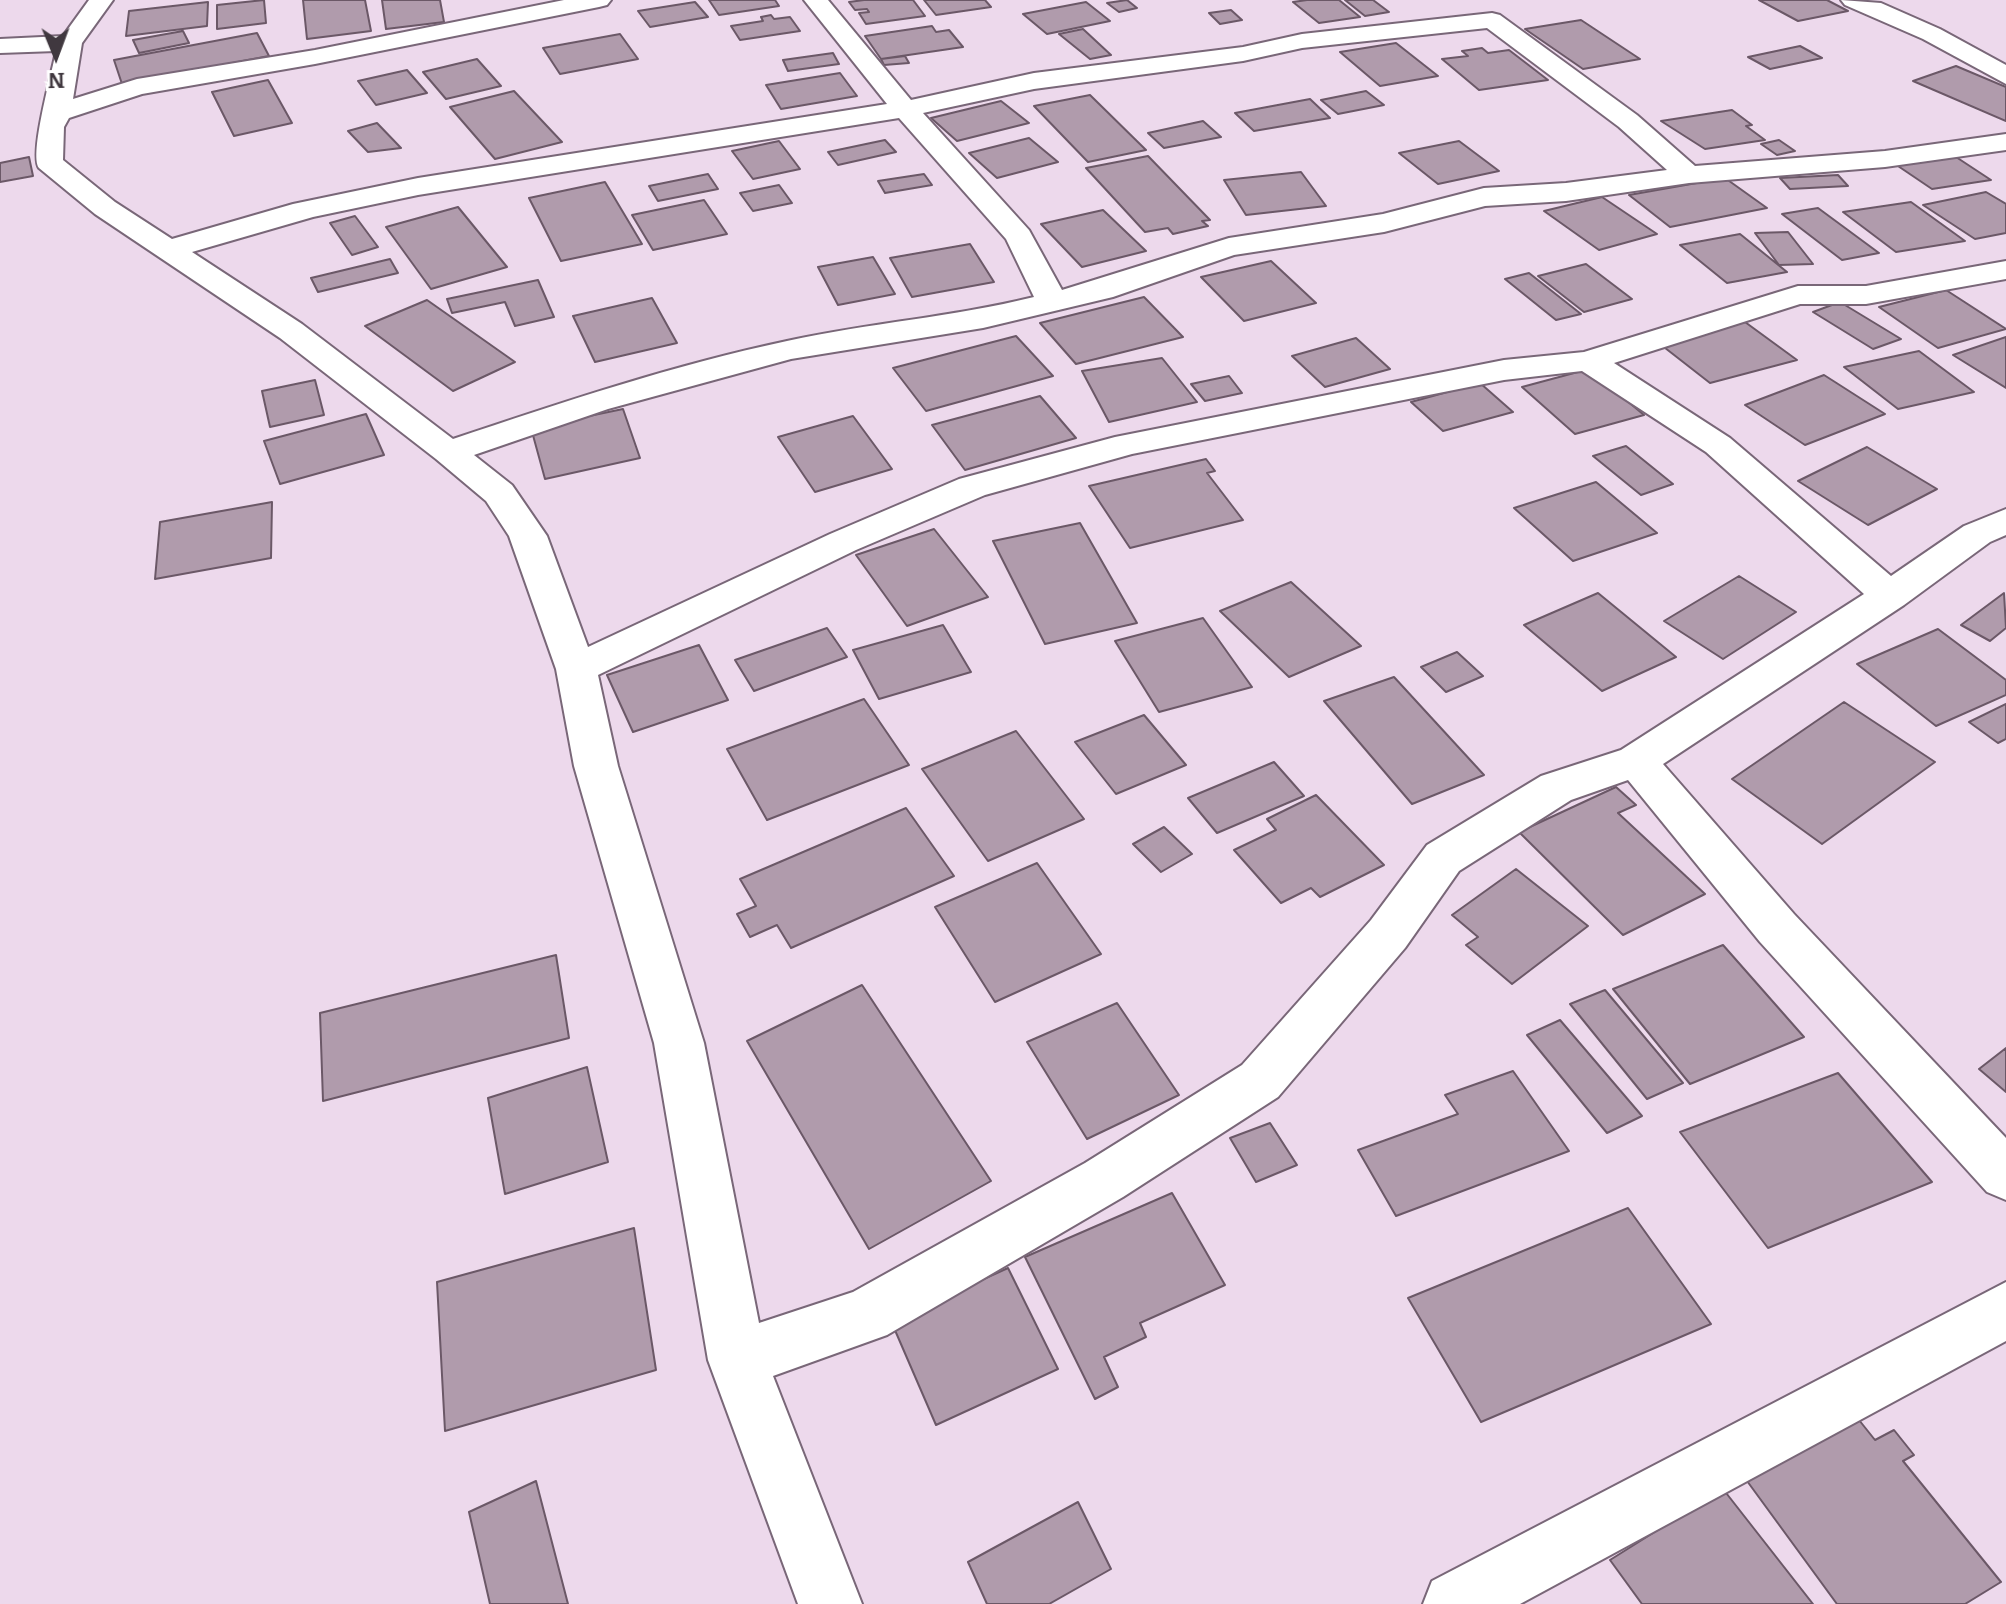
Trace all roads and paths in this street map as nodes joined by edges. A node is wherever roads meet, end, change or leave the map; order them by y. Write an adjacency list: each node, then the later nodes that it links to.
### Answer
1 (101, 0): 7 (street)
2 (599, 0): 11 (street)
3 (816, 0): 10 (street)
4 (1462, 0): 6 (street)
5 (1853, 0): 9 (street)
6 (1492, 20): 10 (street); 13 (street)
7 (70, 43): 8 (street); 11 (street)
8 (0, 46)
9 (2006, 76)
10 (905, 109): 14 (street); 16 (street)
11 (58, 113): 14 (street)
12 (2006, 142): 13 (street)
13 (1689, 175): 16 (street)
14 (168, 250): 18 (street)
15 (2006, 270): 17 (street)
16 (1052, 302): 18 (street)
17 (1588, 361): 20 (street); 21 (street)
18 (448, 452): 21 (street)
19 (1996, 538): 20 (street)
20 (1890, 596): 22 (street)
21 (576, 669): 25 (street)
22 (1636, 761): 23 (street); 25 (street)
23 (2006, 1175)
24 (2006, 1310): 27 (street)
25 (737, 1360): 26 (street)
26 (830, 1604)
27 (1455, 1604)

